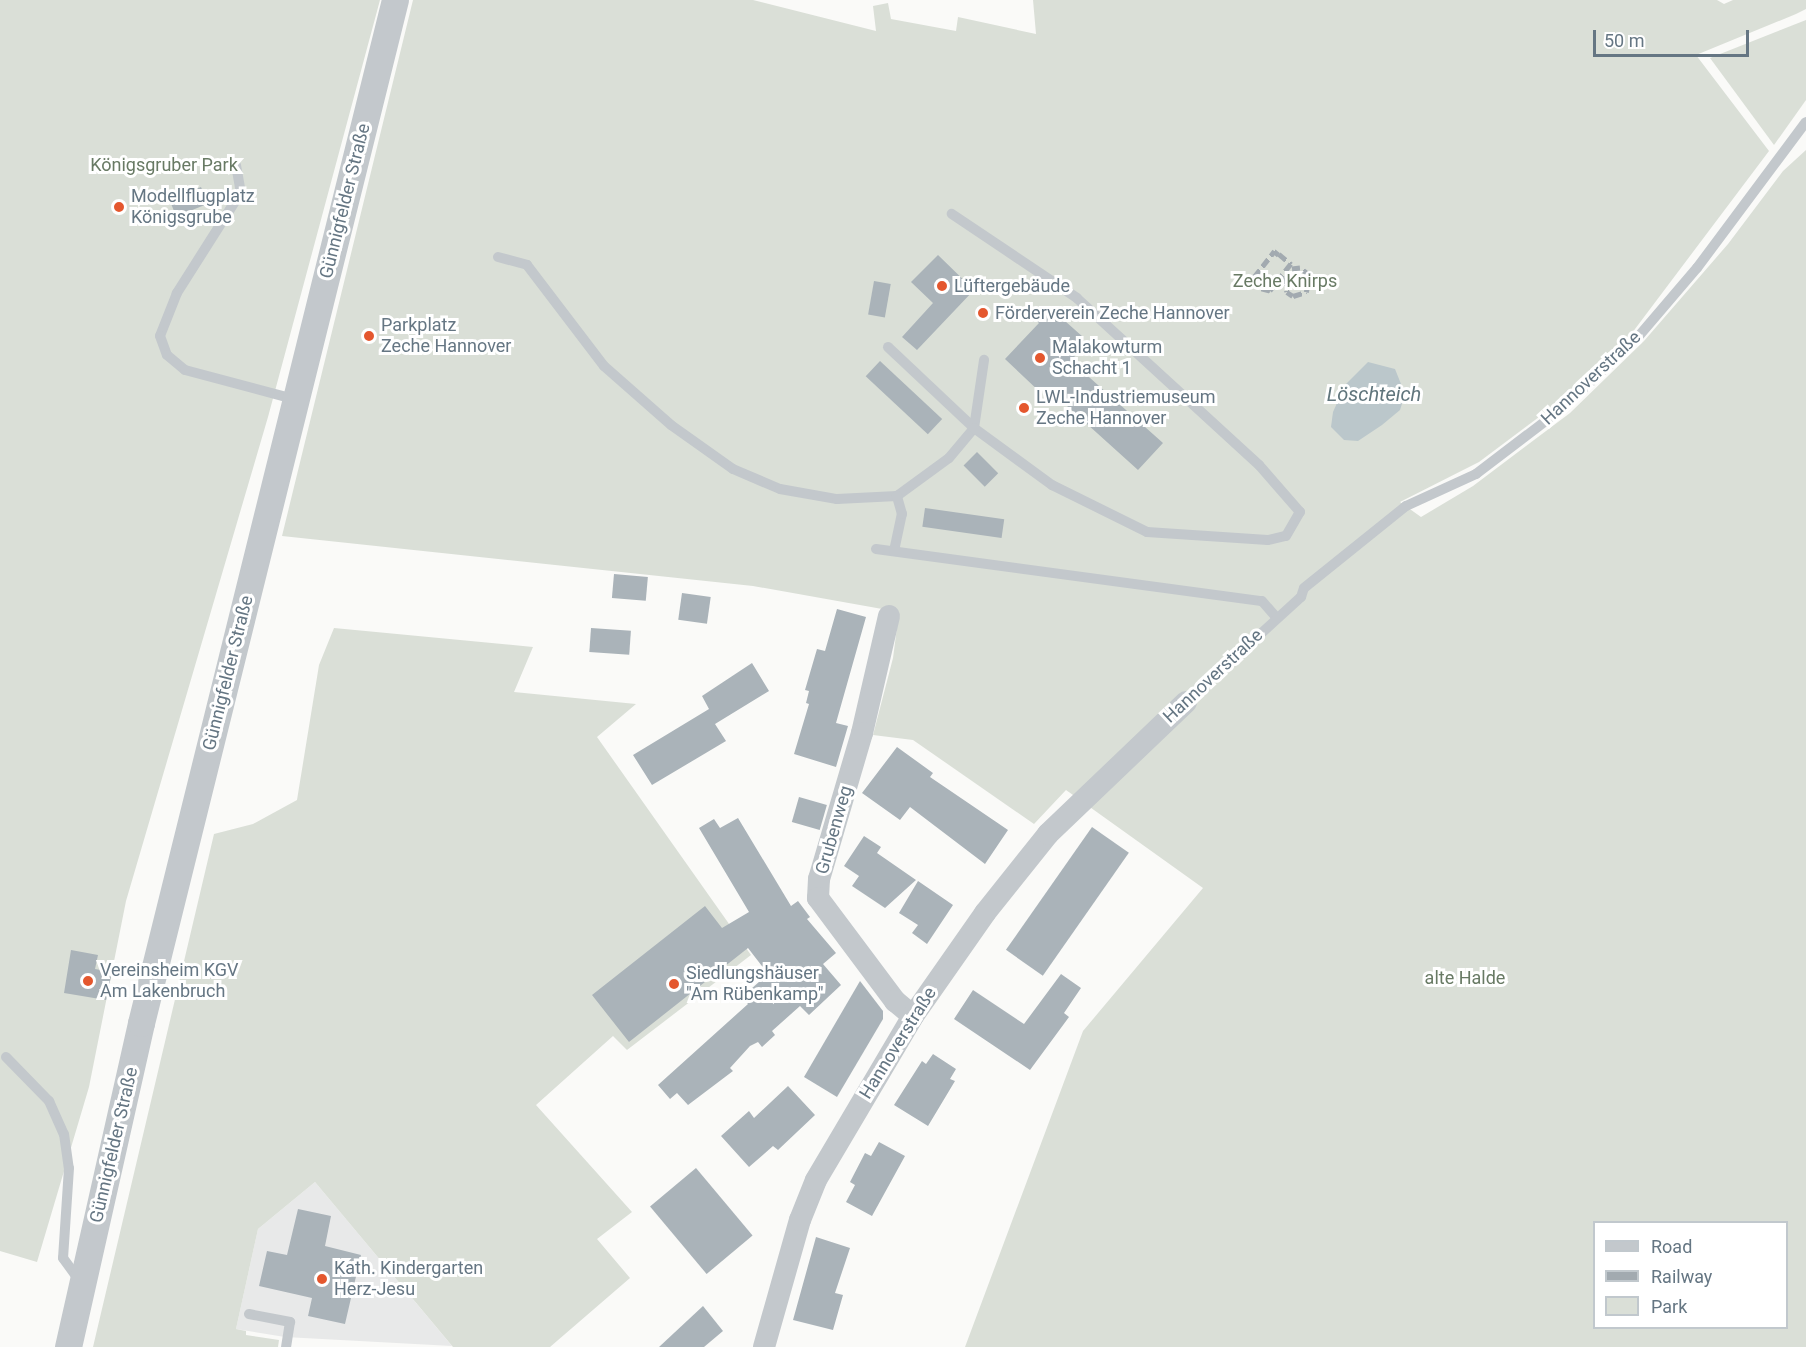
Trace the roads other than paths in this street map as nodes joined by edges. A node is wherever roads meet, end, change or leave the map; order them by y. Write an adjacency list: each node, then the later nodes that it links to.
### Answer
1 (395, 0): 8 (street, Günnigfelder Straße)
2 (1806, 122): 14 (lane, Hannoverstraße)
3 (236, 165): 8 (lane)
4 (952, 214): 9 (lane)
5 (498, 256): 10 (lane)
6 (888, 346): 9 (lane)
7 (984, 360): 9 (lane)
8 (295, 399): 18 (street, Günnigfelder Straße)
9 (974, 428): 10 (lane)
10 (897, 496): 12 (lane)
11 (876, 549): 12 (lane)
12 (894, 551): 14 (lane)
13 (889, 616): 16 (street, Grubenweg)
14 (1276, 617): 15 (lane, Hannoverstraße)
15 (1186, 702): 16 (street, Hannoverstraße)
16 (913, 1016): 22 (street, Hannoverstraße)
17 (6, 1057): 18 (lane)
18 (82, 1283): 20 (street, Günnigfelder Straße)
19 (249, 1314): 21 (lane)
20 (68, 1347)
21 (286, 1347)
22 (764, 1347)

